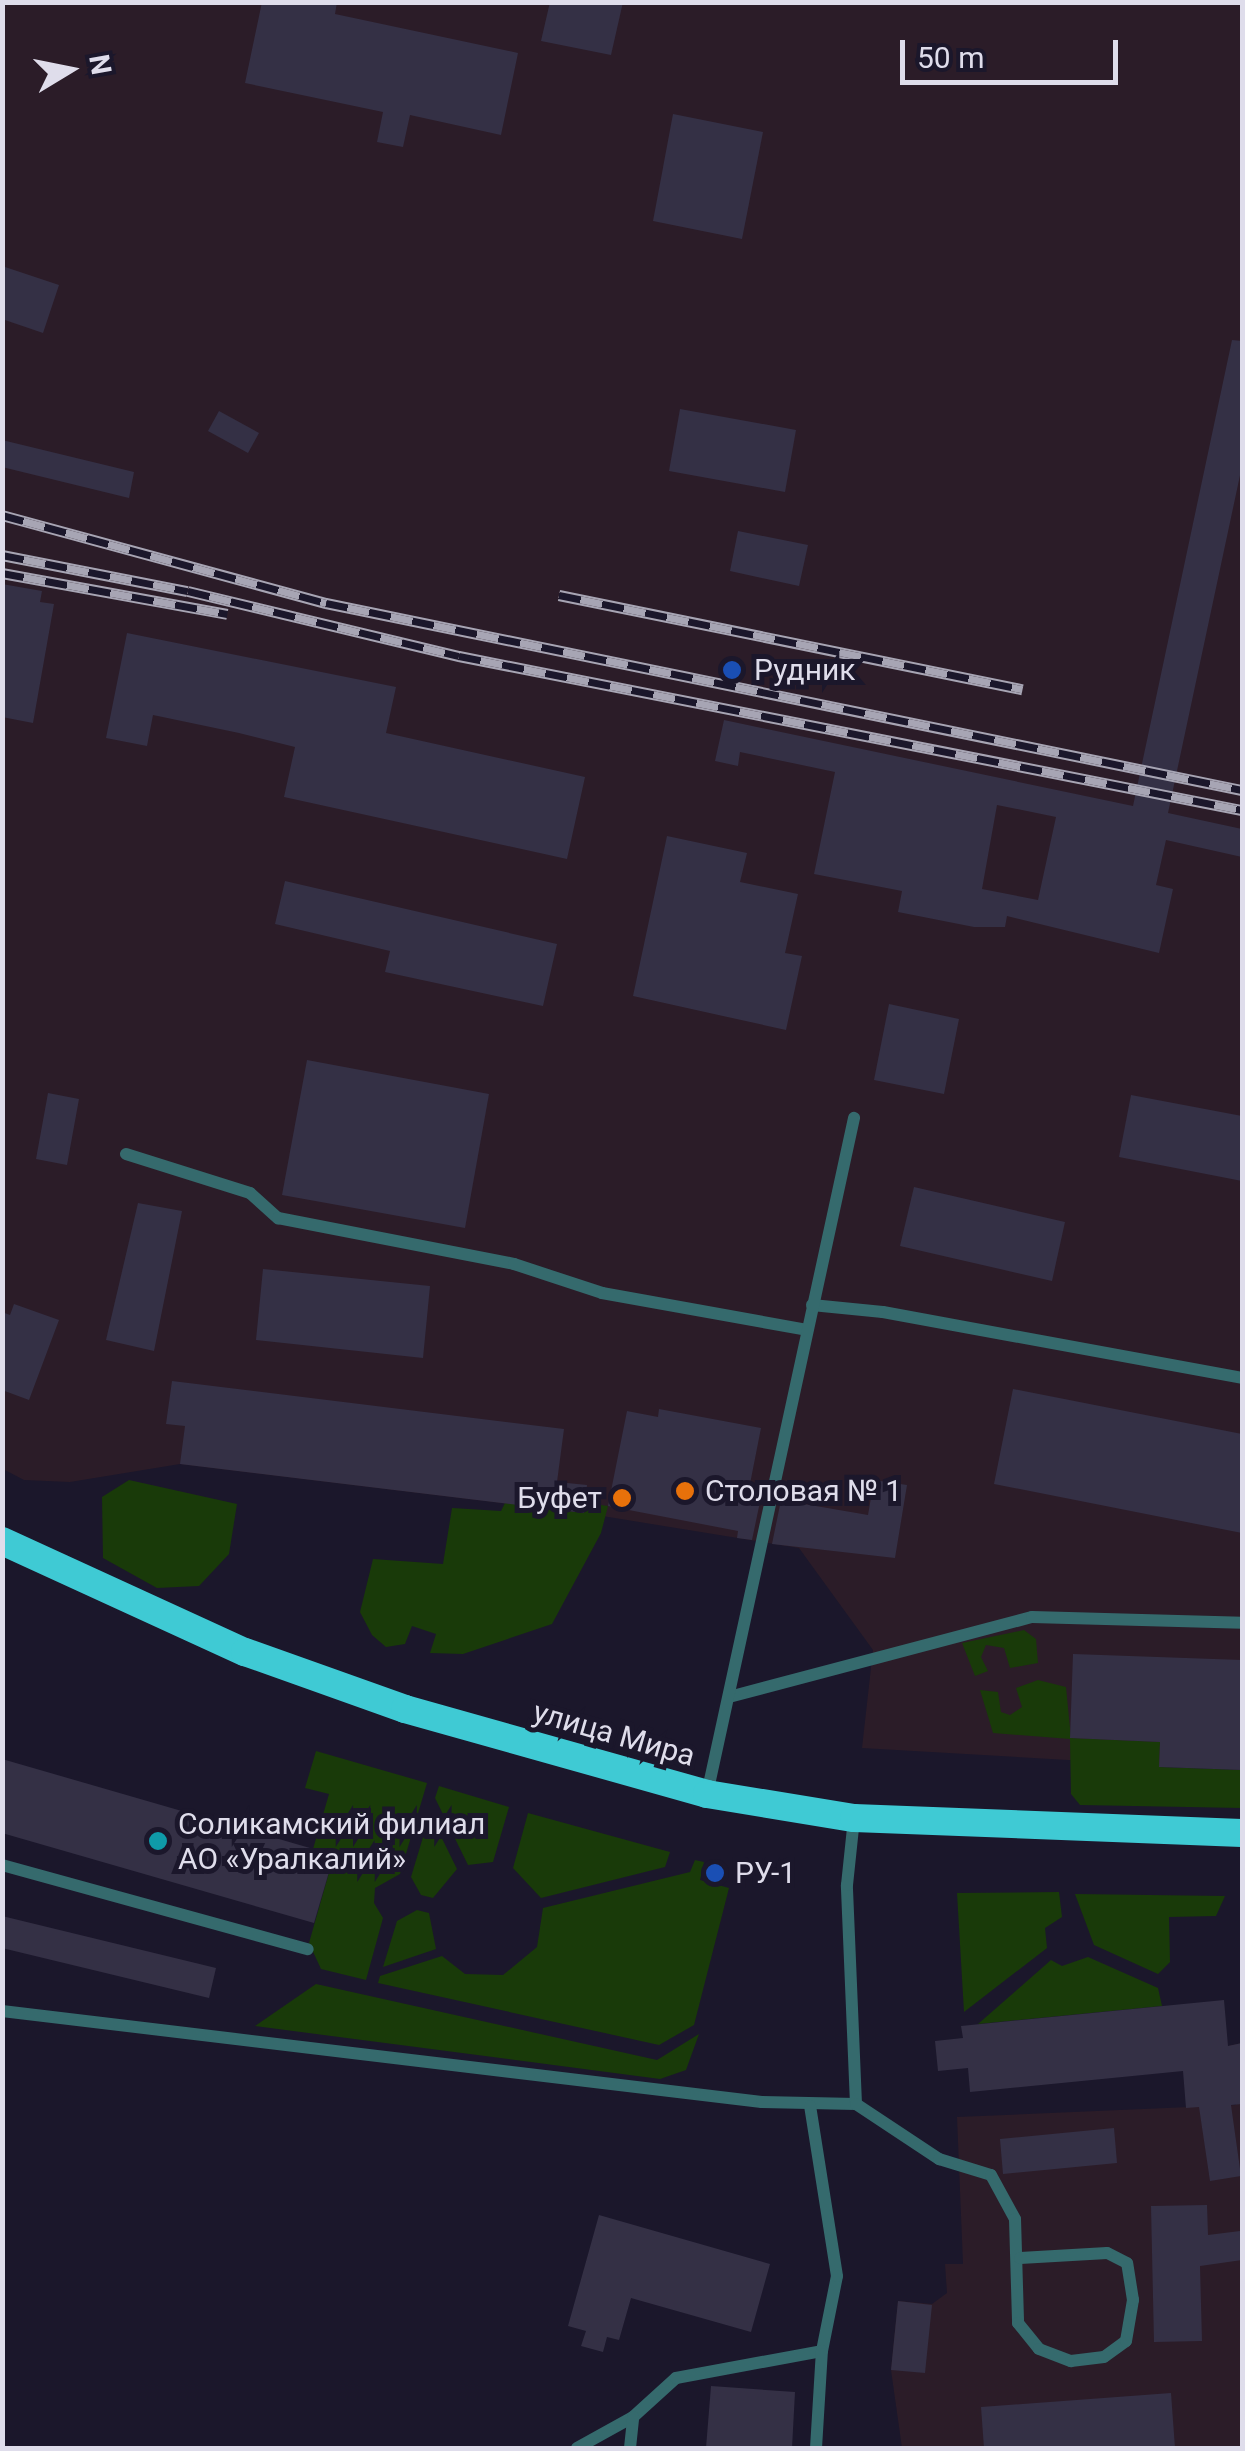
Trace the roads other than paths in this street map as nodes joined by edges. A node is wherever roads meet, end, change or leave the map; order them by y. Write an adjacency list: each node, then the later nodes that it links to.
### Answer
1 (854, 1118): 3 (lane)
2 (126, 1154): 4 (lane)
3 (812, 1305): 4 (lane); 5 (lane)
4 (807, 1330): 8 (lane)
5 (1242, 1378)
6 (2, 1542): 9 (highway, улица Мира)
7 (1242, 1622): 8 (lane)
8 (729, 1696): 9 (lane)
9 (707, 1794): 10 (highway, улица Мира)
10 (854, 1818): 11 (highway, улица Мира); 15 (lane)
11 (1242, 1833)
12 (2, 1865): 13 (lane)
13 (308, 1948)
14 (2, 2010): 16 (lane)
15 (856, 2104): 16 (lane); 17 (lane)
16 (810, 2106): 18 (lane)
17 (1020, 2258): 17 (lane)
18 (822, 2352): 19 (lane); 22 (lane)
19 (633, 2417): 20 (lane); 21 (lane)
20 (577, 2448)
21 (630, 2448)
22 (816, 2448)

